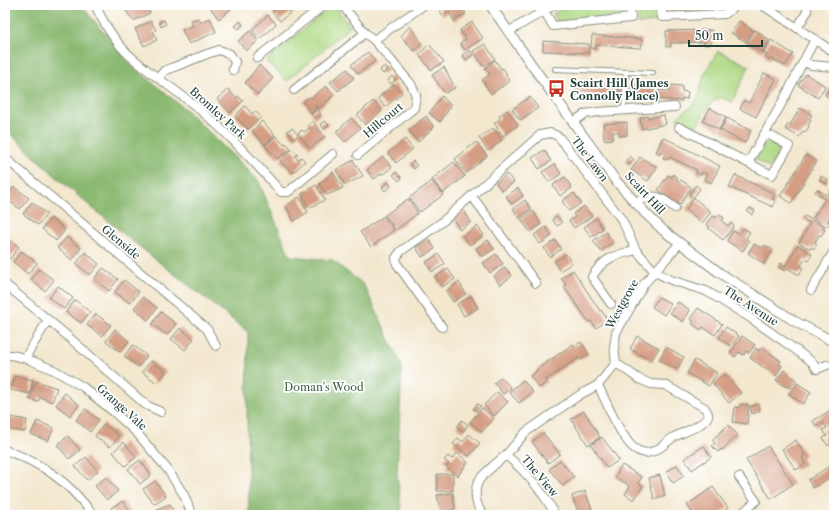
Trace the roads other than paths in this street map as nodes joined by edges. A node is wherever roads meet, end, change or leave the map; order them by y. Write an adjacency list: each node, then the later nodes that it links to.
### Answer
1 (95, 5): 26 (street, Bromley Park)
2 (324, 5): 19 (street)
3 (342, 5): 14 (street, Hillcourt)
4 (424, 5): 16 (street)
5 (490, 5): 15 (street, Scairt Hill)
6 (554, 5): 12 (street)
7 (662, 5): 8 (street)
8 (734, 5)
9 (762, 5): 13 (street)
10 (807, 5): 13 (street)
11 (630, 6): 12 (street)
12 (544, 10): 15 (street)
13 (797, 28): 17 (street)
14 (365, 32): 16 (street, Hillcourt); 27 (street)
15 (508, 32): 30 (street, Scairt Hill)
16 (374, 40): 34 (street, Hillcourt)
17 (815, 40): 18 (street); 20 (street)
18 (834, 52)
19 (257, 58)
20 (804, 62): 21 (street); 32 (street)
21 (834, 67)
22 (555, 69): 24 (lane)
23 (234, 70): 26 (street)
24 (626, 73): 25 (lane); 29 (lane)
25 (653, 73)
26 (159, 77): 33 (street, Bromley Park)
27 (294, 90)
28 (675, 107): 29 (street)
29 (624, 110): 30 (street)
30 (573, 122): 38 (street, Scairt Hill)
31 (679, 127): 36 (street)
32 (766, 132): 36 (street); 36 (street)
33 (334, 154)
34 (358, 155)
35 (5, 158): 51 (street, Glenside)
36 (748, 163)
37 (472, 196): 41 (street, The Lawn); 44 (street); 49 (street, The Lawn)
38 (634, 202): 39 (street); 40 (street, Scairt Hill)
39 (675, 208)
40 (680, 243): 43 (street, Westgrove); 50 (street, Scairt Hill)
41 (636, 250): 43 (street, The Lawn); 47 (street)
42 (834, 251): 46 (street)
43 (655, 272): 54 (street, Westgrove); 55 (street, The Avenue)
44 (536, 283)
45 (5, 284): 48 (street)
46 (811, 290)
47 (611, 304)
48 (48, 320): 53 (street); 57 (street)
49 (442, 327)
50 (834, 342)
51 (216, 346)
52 (5, 355): 53 (street, Grange Vale)
53 (25, 358): 62 (street, Grange Vale)
54 (616, 363): 56 (street); 56 (street)
55 (827, 365)
56 (598, 385): 59 (street)
57 (162, 412)
58 (5, 450): 61 (street)
59 (506, 455): 63 (street, The View); 64 (street, The View)
60 (739, 477): 65 (street)
61 (93, 515)
62 (192, 515)
63 (482, 515)
64 (555, 515)
65 (740, 515)

